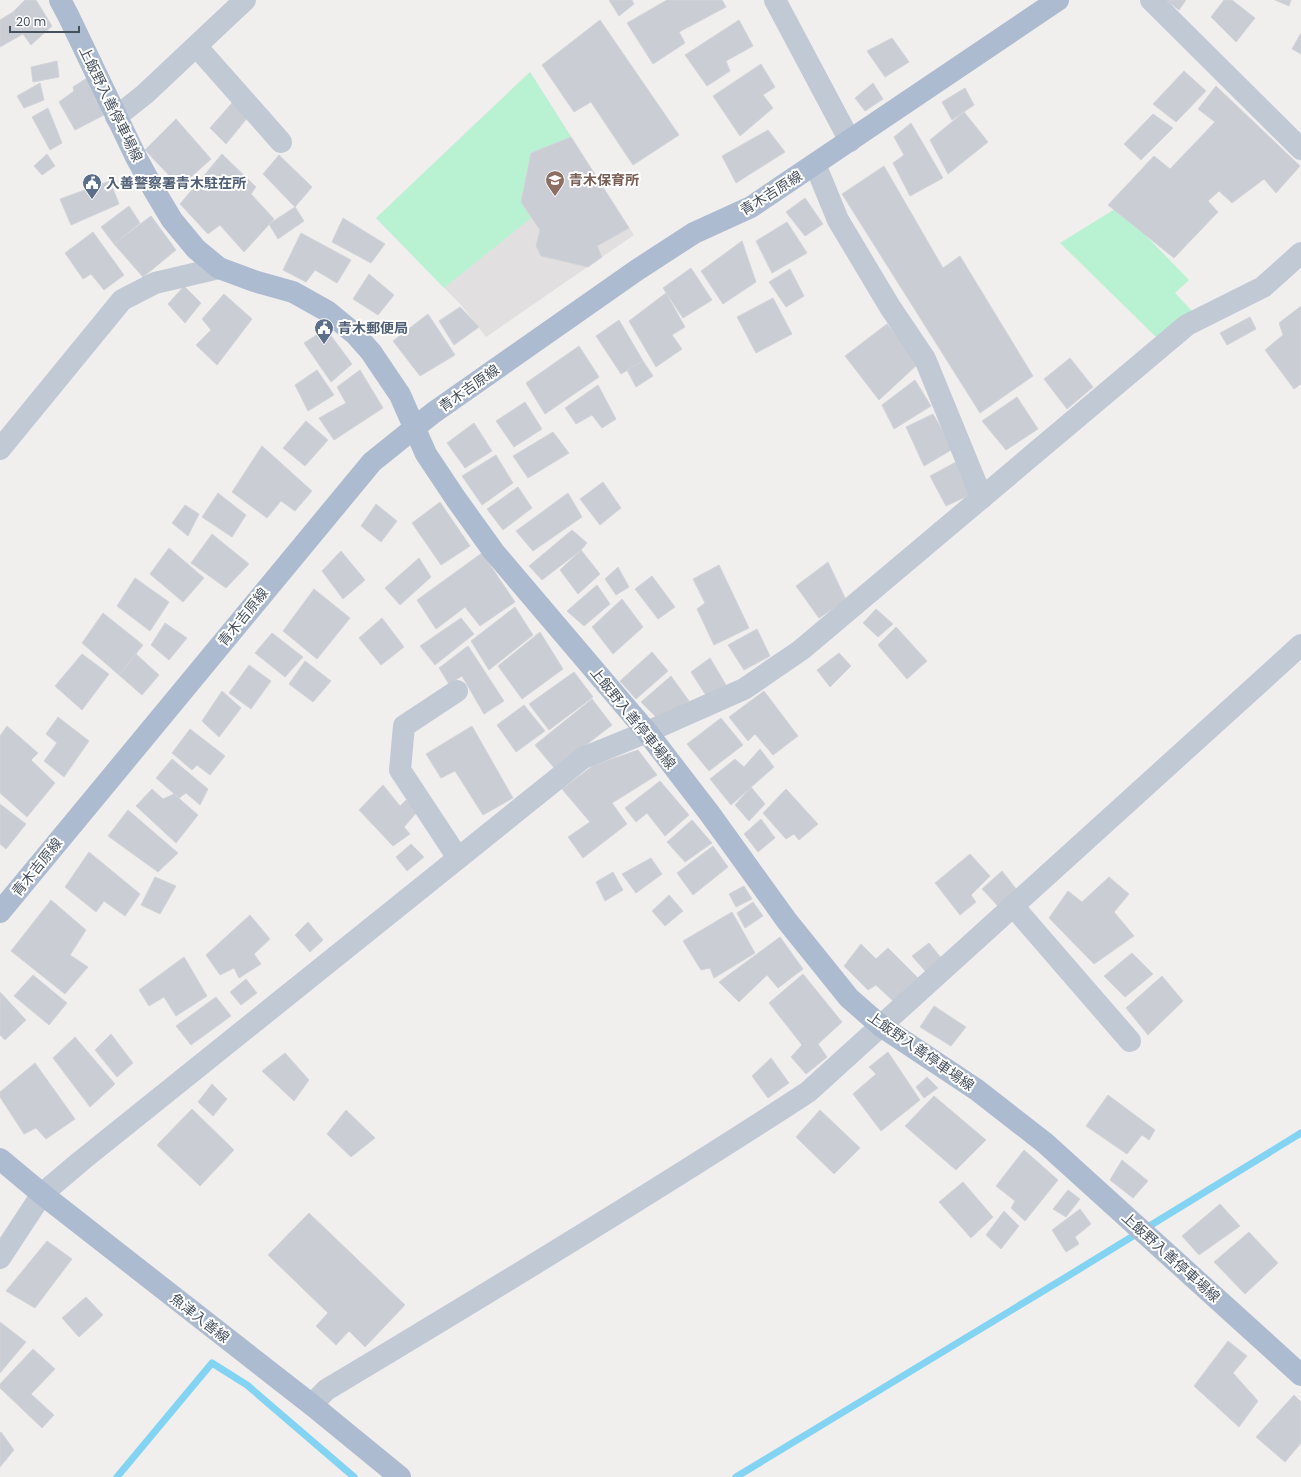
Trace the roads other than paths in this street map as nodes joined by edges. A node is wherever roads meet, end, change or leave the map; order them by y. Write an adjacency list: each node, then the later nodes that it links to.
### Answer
1 (60, 0): 7 (main road, 上飯野入善停車場線)
2 (245, 0): 6 (street)
3 (775, 0): 8 (street)
4 (1058, 0): 8 (main road, 青木吉原線)
5 (1151, 0): 10 (street)
6 (197, 47): 7 (street); 9 (street)
7 (116, 117): 13 (main road, 上飯野入善停車場線)
8 (850, 141): 11 (main road, 青木吉原線)
9 (281, 142)
10 (1301, 149)
11 (815, 164): 14 (main road, 青木吉原線); 16 (street)
12 (1301, 253): 16 (street)
13 (219, 268): 14 (main road, 上飯野入善停車場線); 15 (street)
14 (414, 429): 19 (main road, 上飯野入善停車場線); 22 (main road, 青木吉原線)
15 (0, 449)
16 (982, 498): 19 (street)
17 (1301, 645): 21 (street)
18 (457, 691): 20 (street)
19 (647, 732): 20 (street); 23 (main road, 上飯野入善停車場線)
20 (458, 858): 26 (street)
21 (1013, 906): 23 (street); 24 (street)
22 (0, 912)
23 (881, 1026): 28 (main road, 上飯野入善停車場線); 29 (street)
24 (1130, 1041)
25 (0, 1159): 26 (main road, 魚津入善線)
26 (42, 1194): 27 (street); 29 (main road, 魚津入善線)
27 (0, 1258)
28 (1301, 1375)
29 (312, 1405): 30 (main road, 魚津入善線)
30 (400, 1477)

